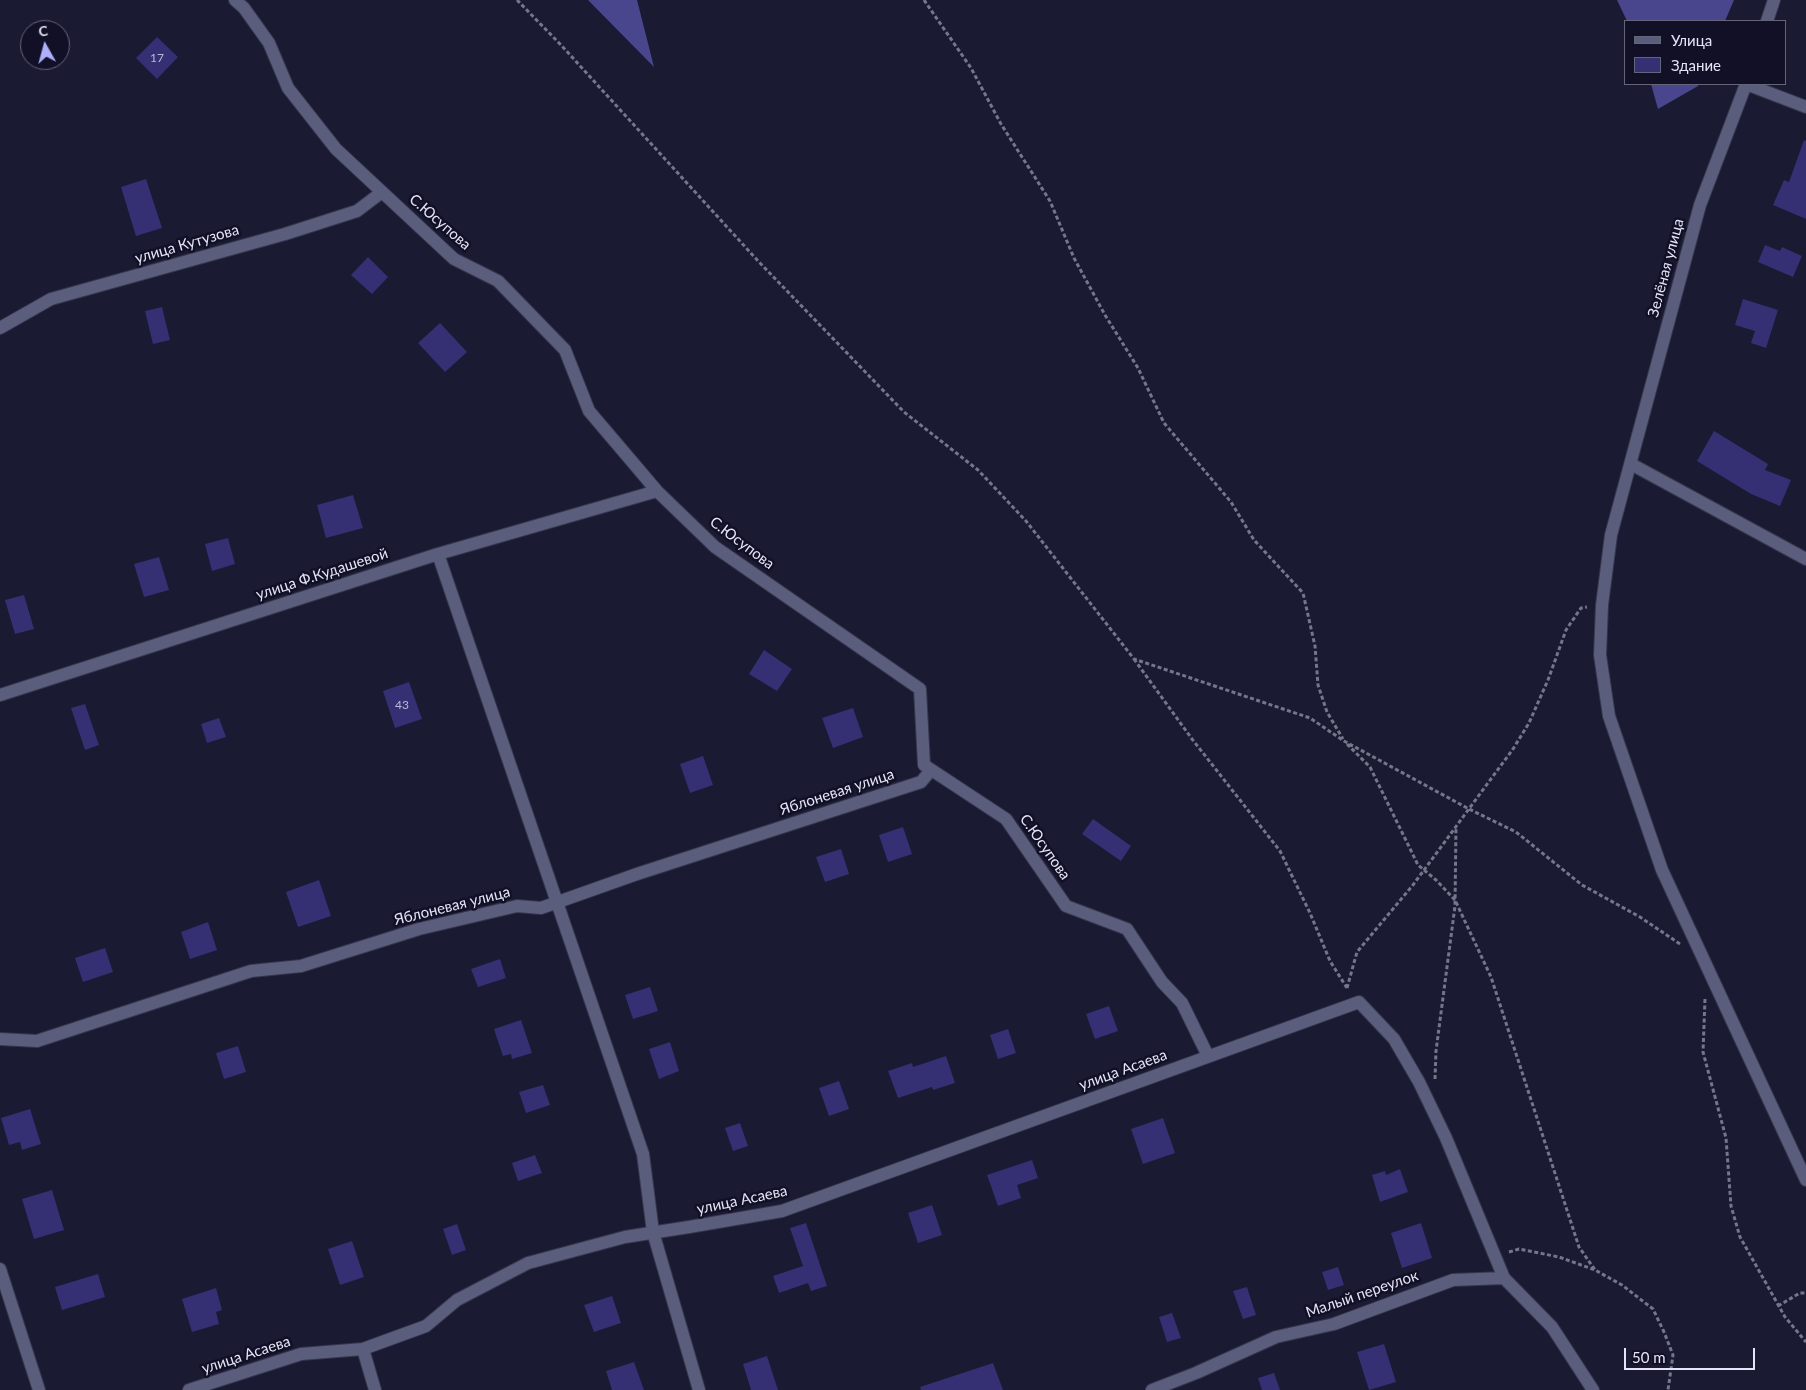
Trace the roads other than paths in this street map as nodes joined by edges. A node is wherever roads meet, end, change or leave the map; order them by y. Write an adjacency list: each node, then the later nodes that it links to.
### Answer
1 (235, 0): 7 (street, С.Юсупова)
2 (1774, 0): 3 (street)
3 (1767, 20)
4 (1746, 85): 9 (street, Зелёная улица)
5 (1749, 85): 6 (street)
6 (1806, 107)
7 (382, 192): 8 (street, улица Кутузова); 10 (street, С.Юсупова)
8 (0, 328)
9 (1631, 464): 12 (street); 18 (street, Зелёная улица)
10 (657, 491): 11 (street, улица Ф.Кудашевой); 14 (street, С.Юсупова)
11 (438, 554): 13 (street, улица Ф.Кудашевой); 15 (street)
12 (1806, 558)
13 (0, 695)
14 (931, 770): 15 (street, Яблоневая улица); 17 (street, С.Юсупова)
15 (557, 902): 16 (street, Яблоневая улица); 19 (street)
16 (0, 1039)
17 (1208, 1056): 19 (street, улица Асаева); 21 (street, улица Асаева)
18 (1806, 1180)
19 (652, 1232): 22 (street, улица Асаева); 26 (street)
20 (0, 1269): 23 (street)
21 (1504, 1278): 27 (street, Малый переулок); 28 (street)
22 (363, 1349): 24 (street, улица Асаева); 25 (street)
23 (39, 1390)
24 (189, 1390)
25 (375, 1390)
26 (699, 1390)
27 (1152, 1390)
28 (1593, 1390)

